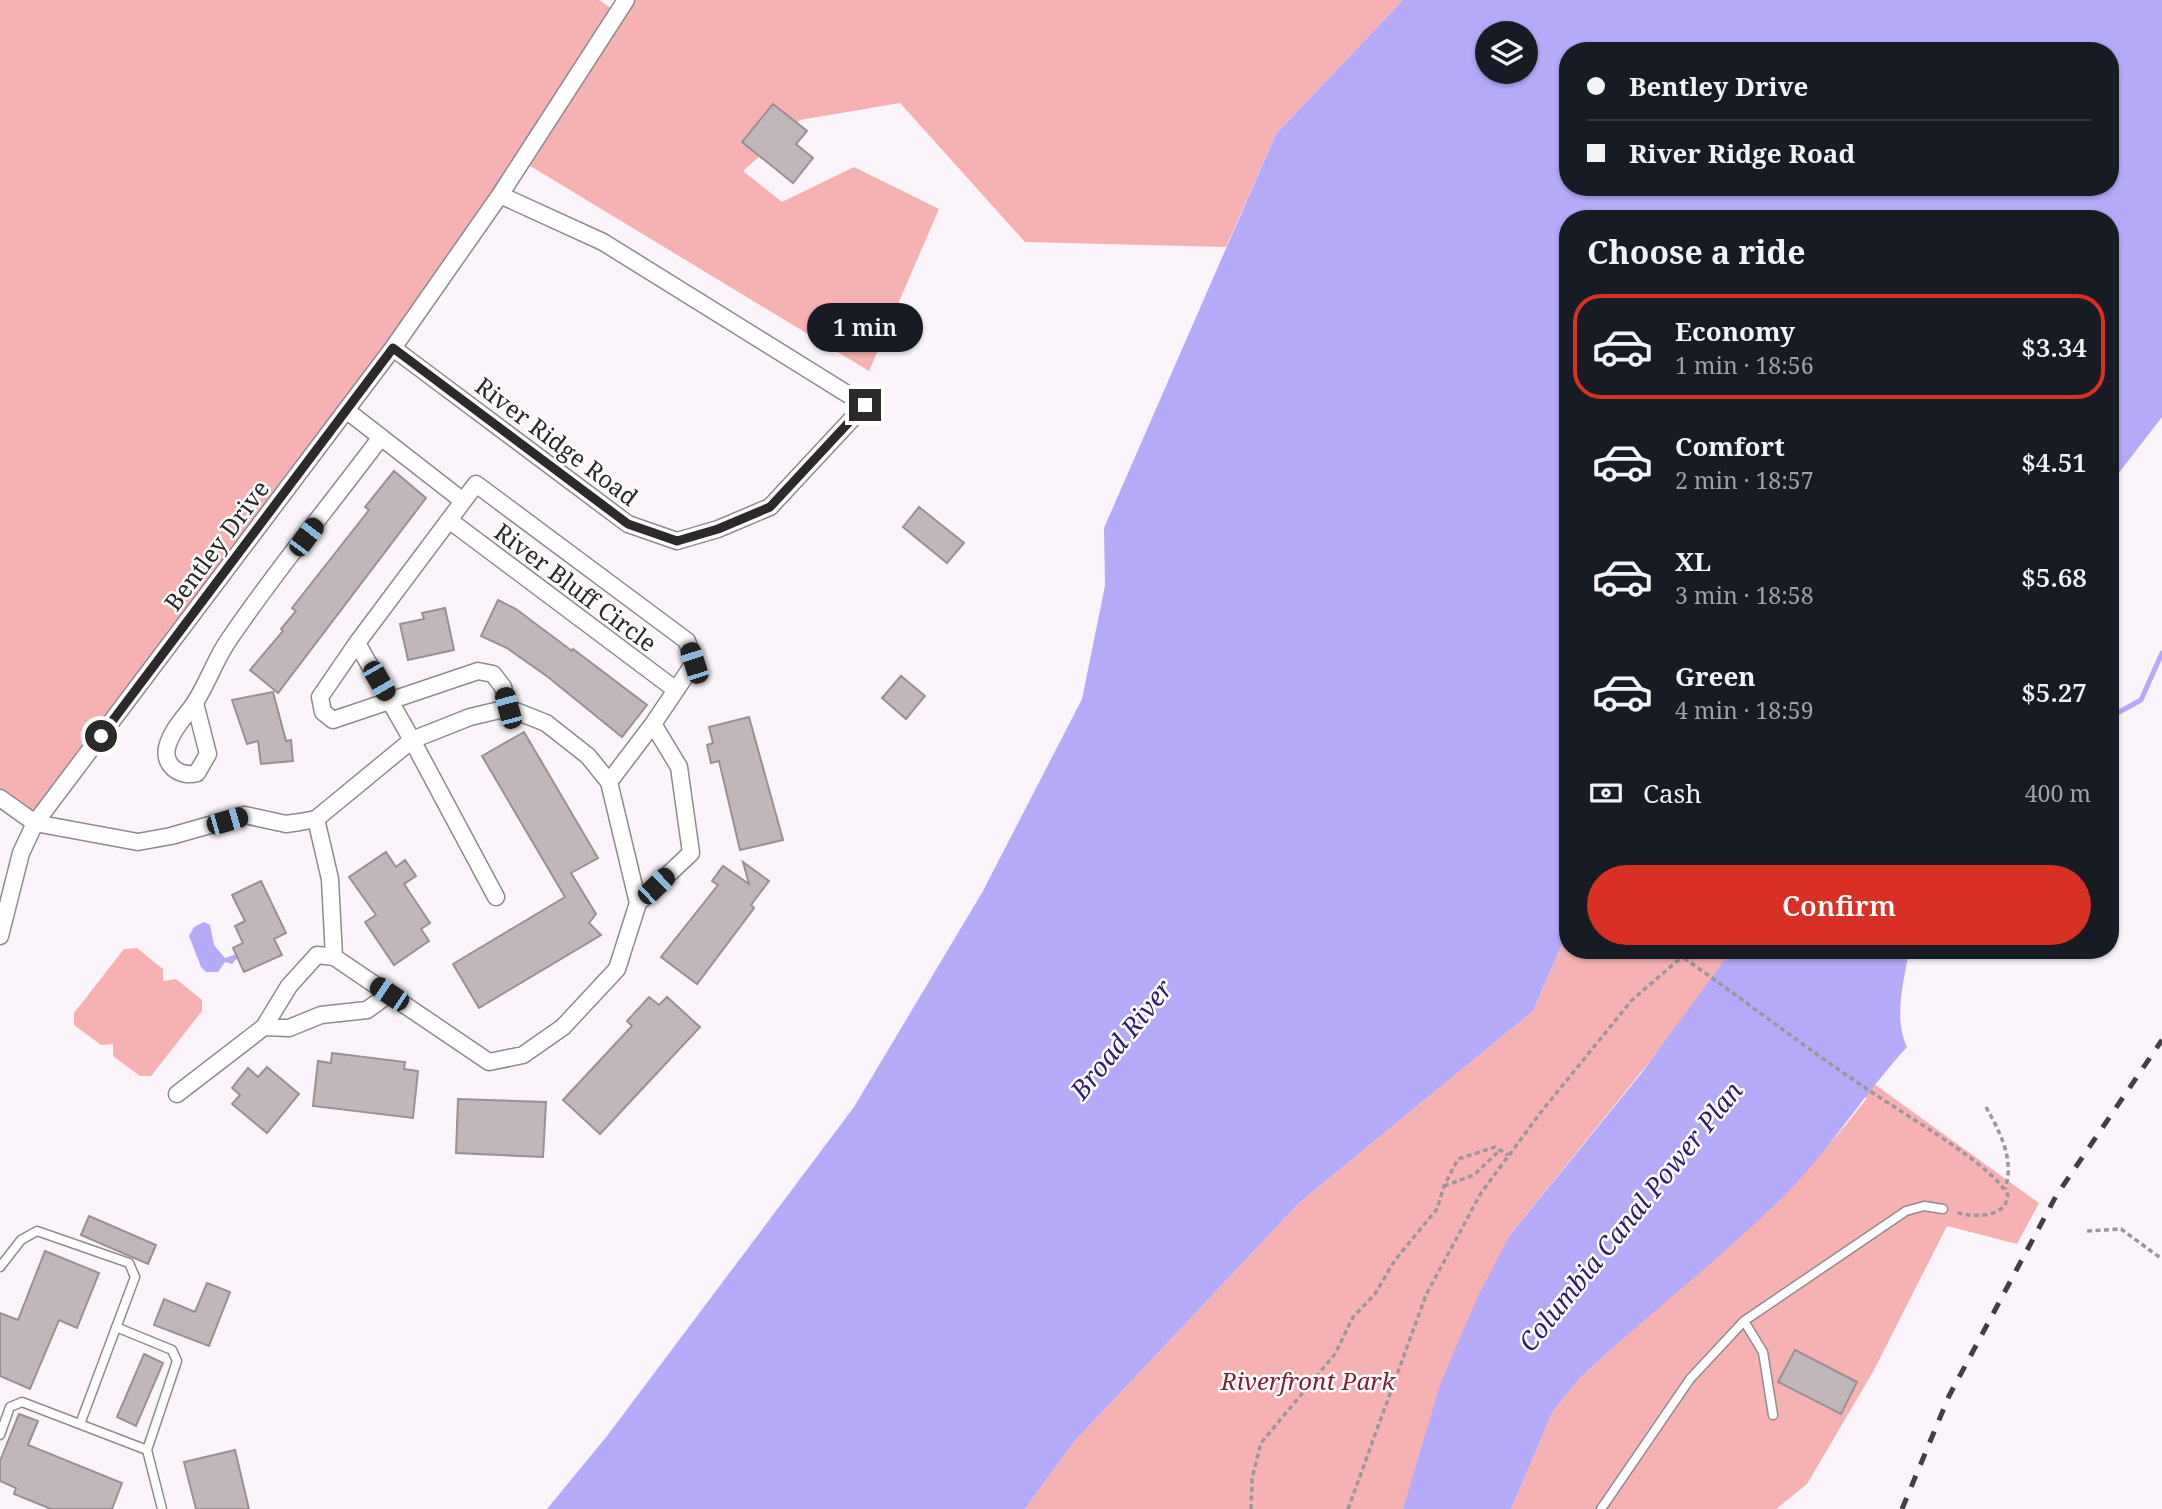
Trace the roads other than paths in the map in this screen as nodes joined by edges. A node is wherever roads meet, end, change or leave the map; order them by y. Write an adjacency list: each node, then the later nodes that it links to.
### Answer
1 (626, 0): 2 (street, Bentley Drive)
2 (499, 195): 3 (street, Bentley Drive); 3 (street, River Ridge Road)
3 (393, 348): 4 (street, Bentley Drive)
4 (346, 410): 5 (street); 18 (street, Bentley Drive)
5 (381, 438): 6 (street); 11 (street)
6 (463, 501): 7 (street); 9 (street)
7 (449, 520): 8 (street); 9 (street, River Bluff Circle)
8 (357, 643): 10 (street); 10 (street)
9 (676, 690): 13 (street)
10 (390, 699): 12 (street); 14 (street)
11 (195, 703)
12 (508, 708): 14 (street); 15 (street)
13 (653, 724): 15 (street); 20 (street)
14 (412, 740): 17 (street); 19 (street)
15 (609, 782): 20 (street)
16 (0, 798): 18 (street)
17 (316, 818): 18 (street); 22 (street)
18 (35, 823): 21 (street, Bentley Drive)
19 (496, 897)
20 (638, 903): 23 (street)
21 (0, 936)
22 (334, 957): 23 (street); 24 (street)
23 (389, 994): 24 (street)
24 (264, 1027): 25 (street)
25 (177, 1094)
26 (1943, 1209): 28 (lane)
27 (0, 1267): 29 (lane)
28 (1744, 1321): 30 (lane); 35 (lane)
29 (116, 1327): 31 (lane); 33 (lane)
30 (1773, 1415)
31 (80, 1424): 32 (lane); 33 (lane)
32 (0, 1435)
33 (147, 1450): 34 (lane)
34 (162, 1509)
35 (1601, 1509)

